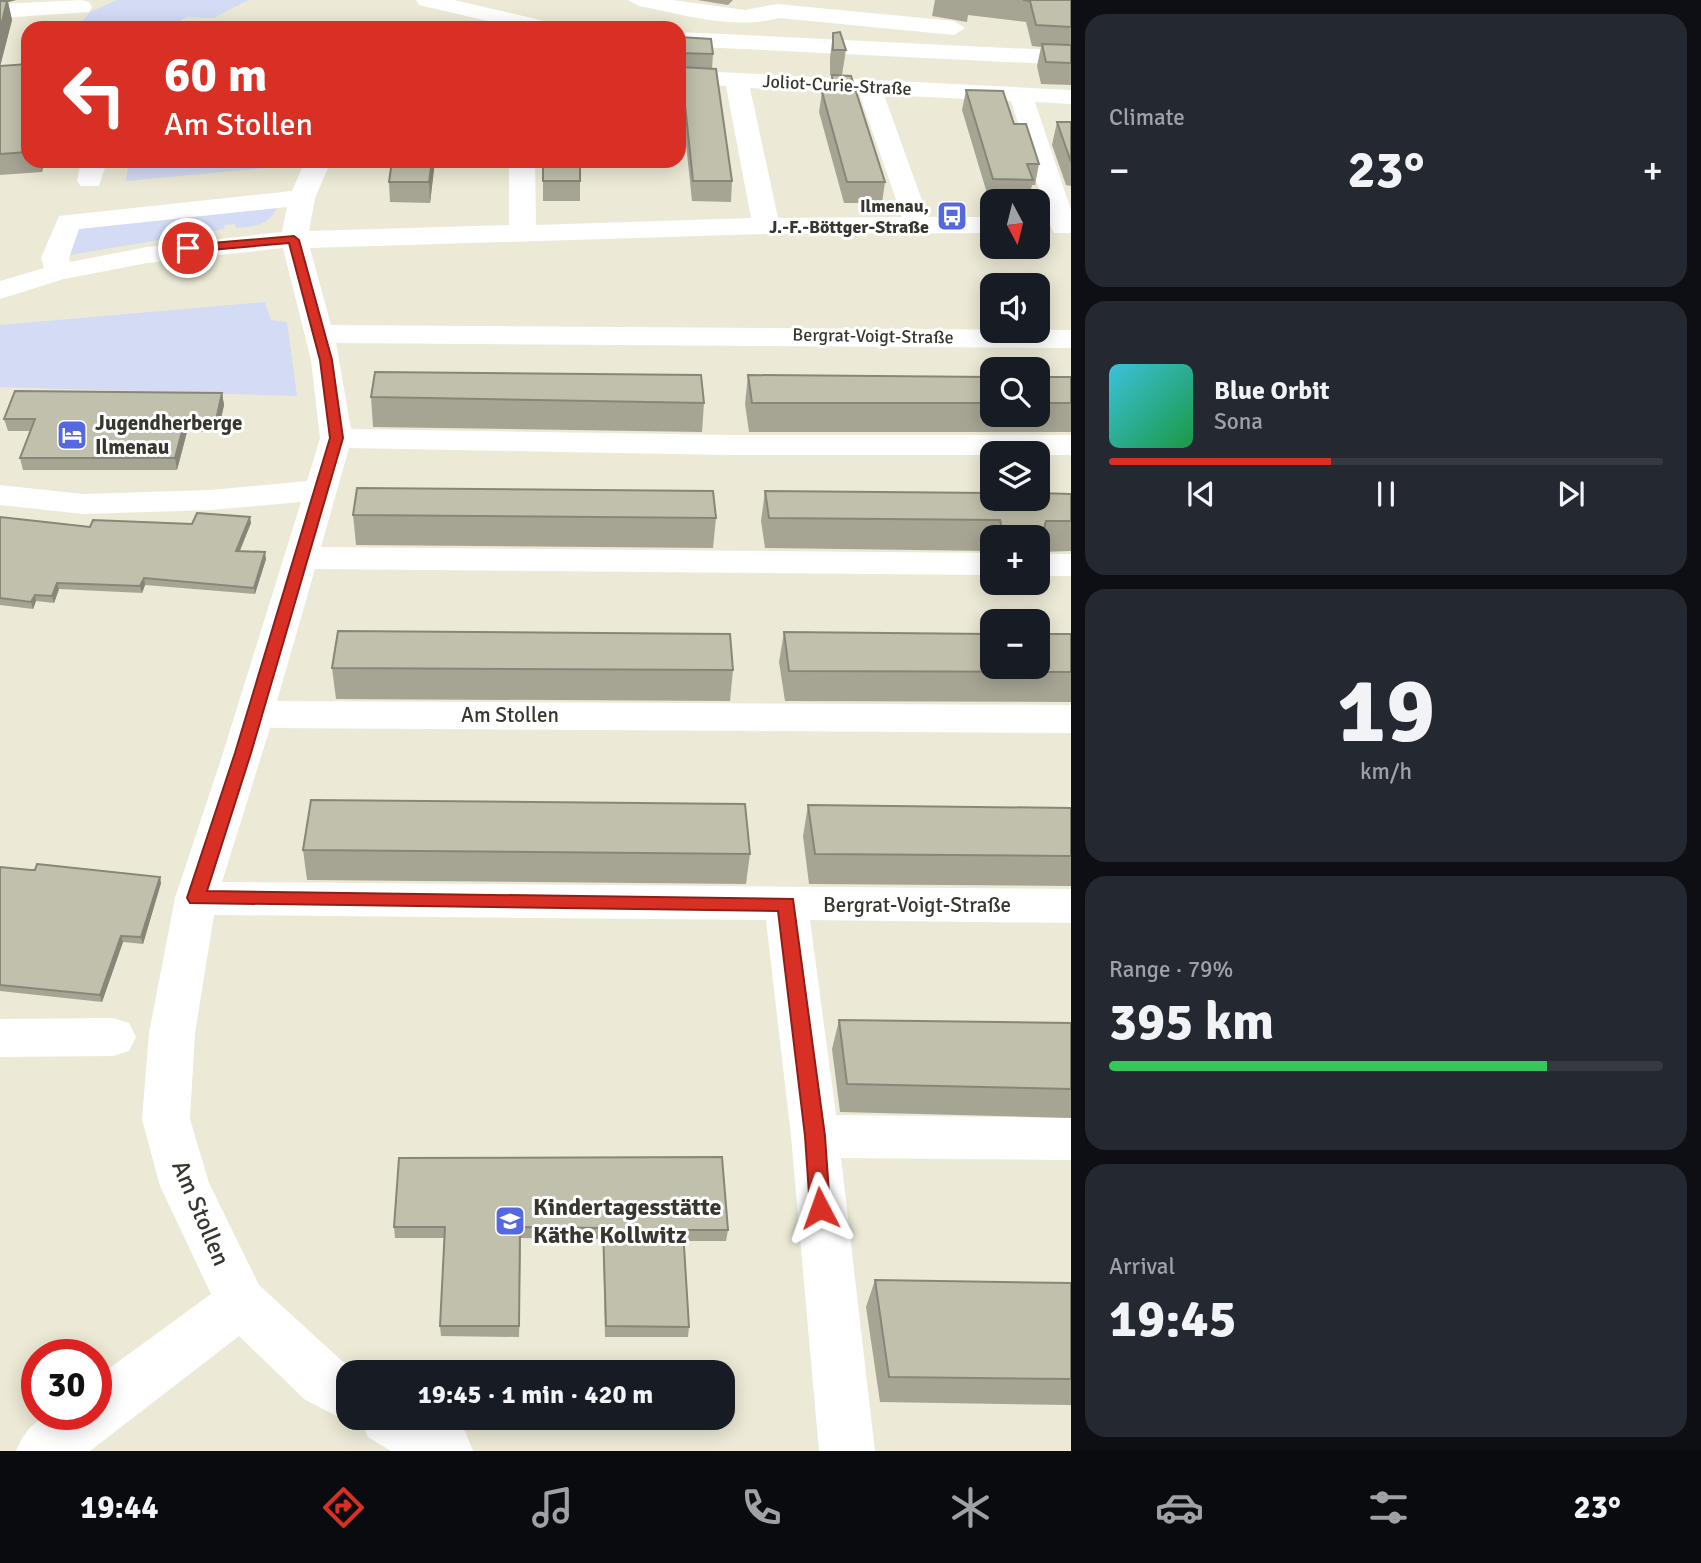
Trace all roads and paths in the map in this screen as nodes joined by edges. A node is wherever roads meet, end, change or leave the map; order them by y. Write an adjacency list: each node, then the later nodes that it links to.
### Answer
1 (427, 0): 5 (street)
2 (486, 0): 5 (street)
3 (639, 0): 6 (street)
4 (88, 4): 7 (street); 8 (street)
5 (465, 9): 9 (street); 10 (street)
6 (780, 9): 11 (street); 15 (street)
7 (0, 11)
8 (69, 21)
9 (448, 21)
10 (509, 21)
11 (980, 30)
12 (1019, 34): 13 (street)
13 (1071, 38)
14 (686, 39): 15 (street, Joliot-Curie-Straße)
15 (767, 43): 16 (street, Joliot-Curie-Straße)
16 (985, 54): 17 (street, Joliot-Curie-Straße); 21 (street)
17 (1071, 58)
18 (686, 77): 19 (street, Joliot-Curie-Straße)
19 (737, 80): 20 (street, Joliot-Curie-Straße); 29 (street)
20 (869, 87): 21 (street, Joliot-Curie-Straße); 27 (street)
21 (995, 93): 22 (street, Joliot-Curie-Straße)
22 (1021, 95): 23 (street, Joliot-Curie-Straße); 30 (street)
23 (1071, 97)
24 (315, 168): 26 (street)
25 (522, 168): 31 (street)
26 (302, 198): 32 (street); 33 (street)
27 (917, 223): 28 (street); 29 (street)
28 (980, 225)
29 (766, 226): 31 (street)
30 (1058, 227)
31 (523, 232): 32 (street)
32 (294, 240): 33 (street); 35 (street, Am Stollen)
33 (59, 272): 34 (street)
34 (0, 290)
35 (319, 334): 36 (street, Bergrat-Voigt-Straße); 37 (street, Am Stollen)
36 (1071, 339)
37 (336, 438): 38 (street); 39 (street, Am Stollen)
38 (1071, 445)
39 (320, 490): 40 (street); 41 (street, Am Stollen)
40 (0, 495)
41 (301, 558): 42 (street); 45 (street, Am Stollen)
42 (980, 564)
43 (1050, 565): 44 (street)
44 (1071, 565)
45 (255, 714): 46 (street, Am Stollen); 47 (street, Am Stollen)
46 (1071, 719)
47 (196, 898): 48 (street); 54 (street, Am Stollen)
48 (786, 904): 49 (street, Bergrat-Voigt-Straße); 52 (street)
49 (1071, 906)
50 (113, 1037): 51 (street)
51 (0, 1038)
52 (815, 1136): 53 (street); 61 (street)
53 (1071, 1139)
54 (241, 1303): 55 (street, Am Stollen); 56 (street)
55 (336, 1388)
56 (112, 1400)
57 (72, 1430): 59 (street)
58 (408, 1430): 60 (street)
59 (44, 1451)
60 (445, 1451)
61 (846, 1451)

